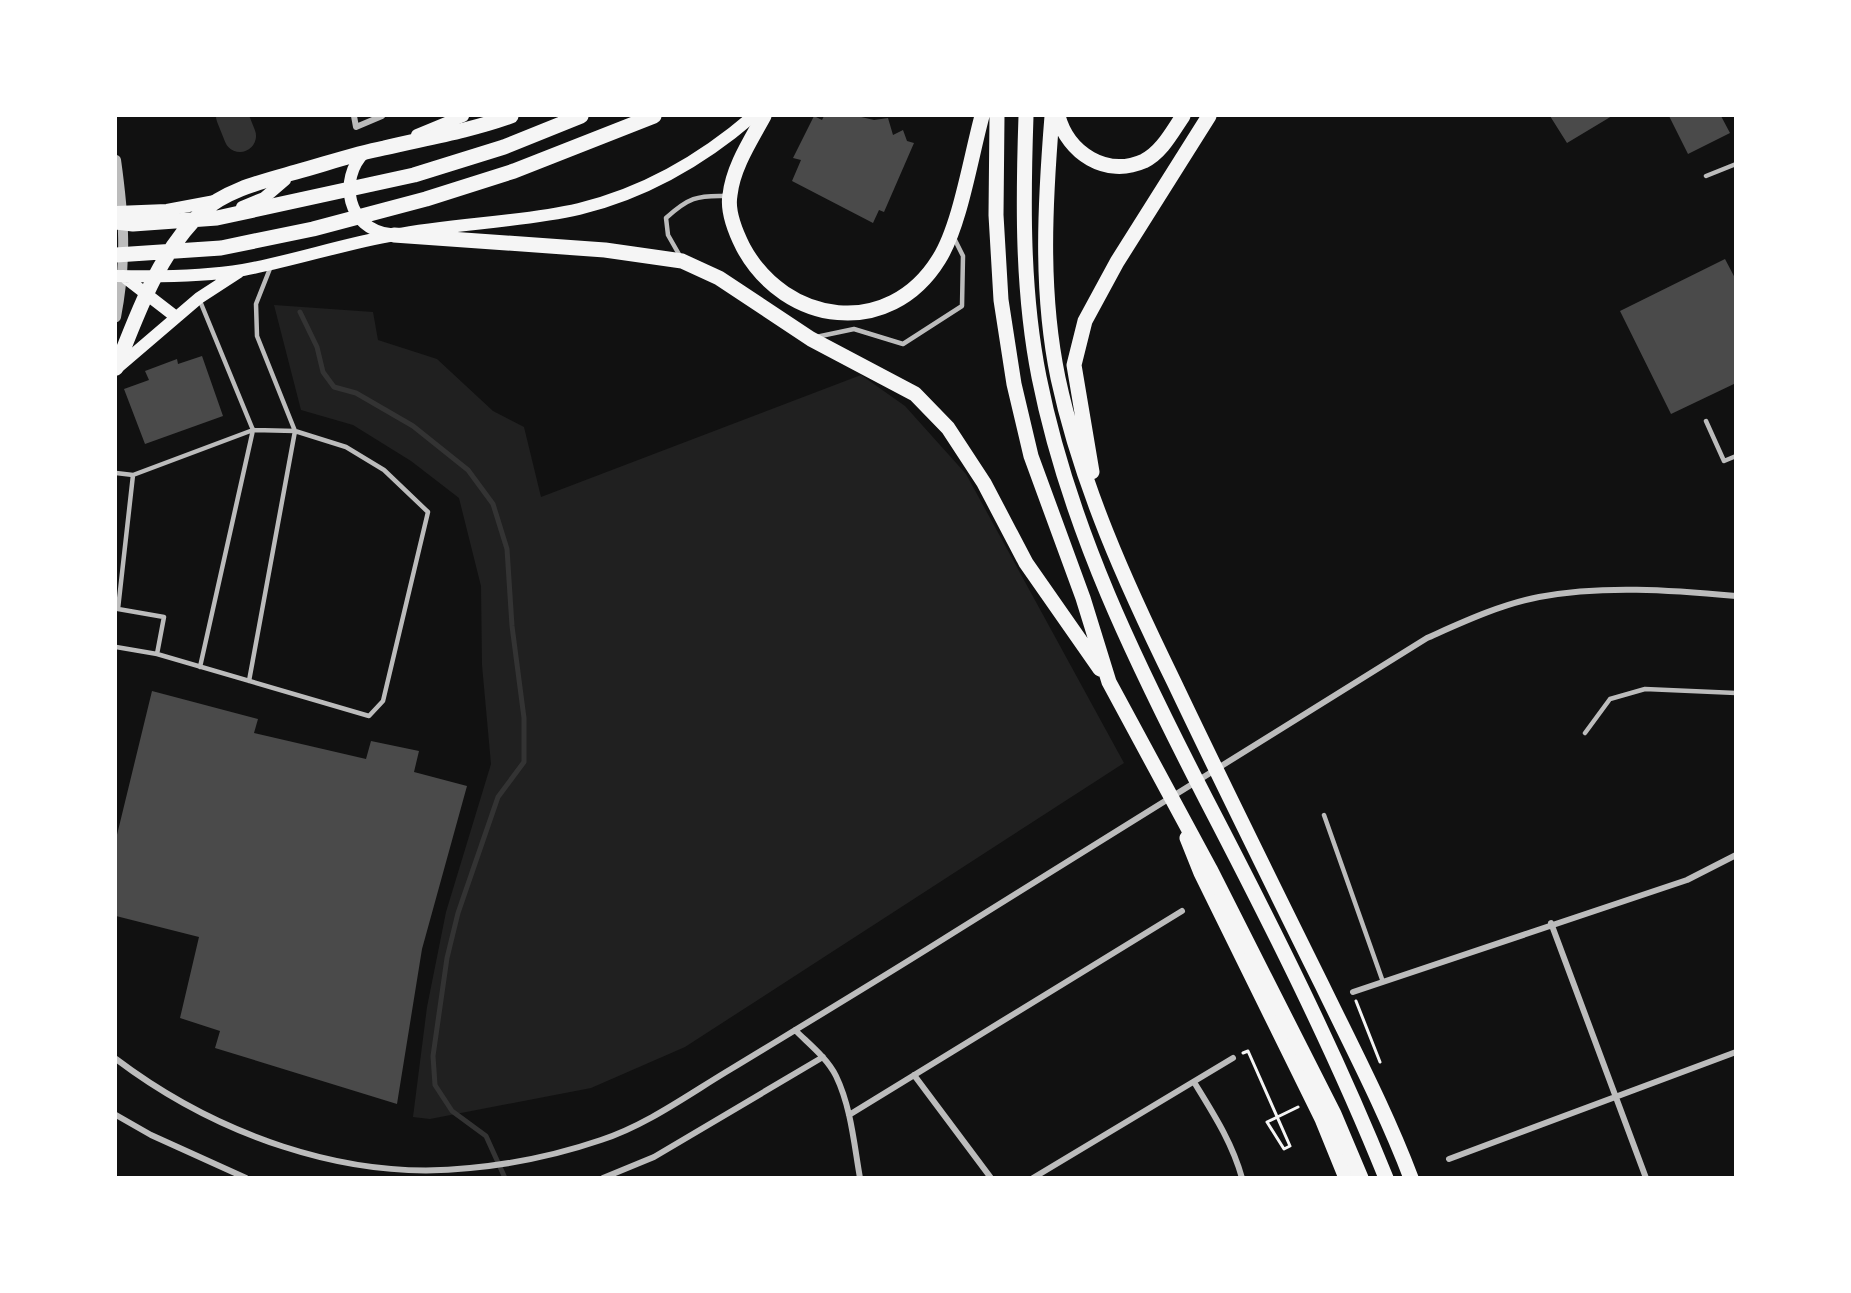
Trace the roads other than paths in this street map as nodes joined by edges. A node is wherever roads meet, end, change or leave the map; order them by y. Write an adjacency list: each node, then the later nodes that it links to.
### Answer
1 (354, 116): 2 (street)
2 (382, 116)
3 (463, 116): 16 (main road)
4 (512, 116): 34 (main road)
5 (581, 116): 22 (main road)
6 (654, 116): 25 (main road)
7 (753, 116): 24 (main road)
8 (764, 116): 21 (main road)
9 (982, 116): 23 (main road)
10 (997, 116): 47 (main road)
11 (1026, 116): 76 (main road)
12 (1052, 116): 41 (main road)
13 (1058, 116): 14 (main road)
14 (1183, 116)
15 (1209, 116): 41 (main road)
16 (365, 153): 20 (main road); 24 (main road)
17 (116, 160): 22 (street)
18 (1736, 164): 19 (lane)
19 (1706, 176)
20 (279, 182): 22 (main road); 22 (main road)
21 (729, 196): 23 (main road); 26 (lane)
22 (118, 221): 25 (street)
23 (951, 233): 33 (lane)
24 (394, 235): 26 (main road); 27 (main road)
25 (118, 259): 29 (street)
26 (682, 261): 33 (main road)
27 (272, 263): 28 (main road); 37 (lane)
28 (242, 270): 29 (main road); 30 (main road)
29 (119, 276): 31 (street); 32 (main road)
30 (199, 298): 32 (main road); 36 (lane)
31 (116, 317)
32 (176, 317): 34 (main road)
33 (811, 339): 47 (main road)
34 (116, 369)
35 (1706, 421): 38 (lane)
36 (253, 430): 37 (lane); 40 (lane); 45 (lane)
37 (295, 430): 46 (lane); 46 (lane)
38 (1736, 456)
39 (116, 473): 40 (lane)
40 (133, 475): 44 (lane)
41 (1102, 522): 77 (main road)
42 (1736, 596): 57 (street)
43 (116, 647): 44 (lane)
44 (157, 654): 45 (lane)
45 (200, 667): 46 (lane)
46 (249, 681)
47 (1109, 682): 50 (main road)
48 (1736, 693): 49 (lane)
49 (1585, 733)
50 (1179, 815): 74 (main road); 75 (main road)
51 (1324, 815): 55 (lane)
52 (1736, 855): 54 (street)
53 (1182, 911): 62 (street)
54 (1551, 923): 55 (street); 64 (street)
55 (1383, 982): 56 (street)
56 (1353, 992)
57 (795, 1030): 59 (street); 60 (street)
58 (1736, 1052): 64 (street)
59 (823, 1057): 66 (street); 69 (street)
60 (116, 1059)
61 (1233, 1059): 63 (street)
62 (914, 1076): 66 (street); 71 (street)
63 (1194, 1082): 72 (street); 73 (street)
64 (1616, 1097): 67 (street); 78 (street)
65 (116, 1115): 68 (street)
66 (849, 1115): 70 (street)
67 (1449, 1159)
68 (246, 1178)
69 (603, 1178)
70 (860, 1178)
71 (991, 1178)
72 (1033, 1178)
73 (1242, 1178)
74 (1346, 1178)
75 (1361, 1178)
76 (1386, 1178)
77 (1411, 1178)
78 (1646, 1178)

